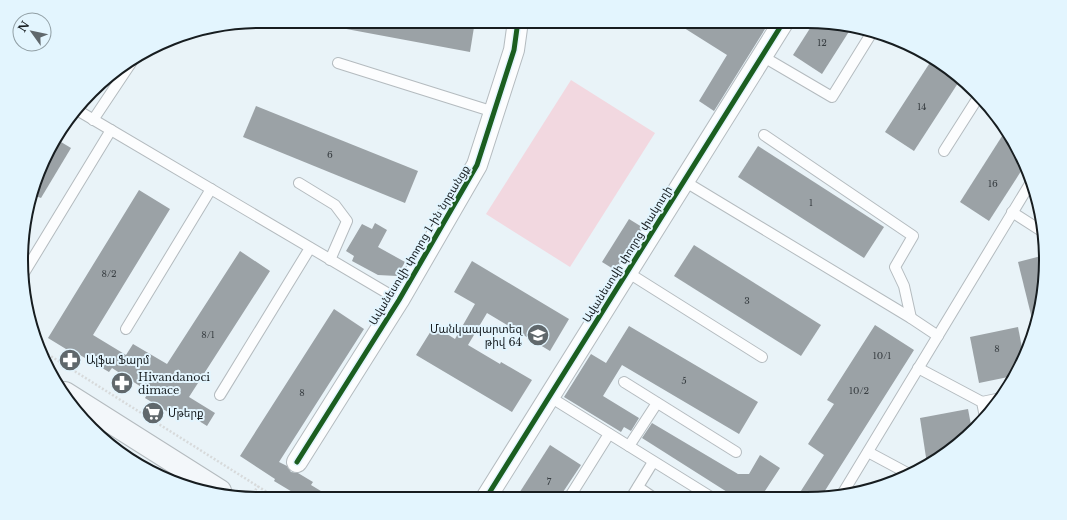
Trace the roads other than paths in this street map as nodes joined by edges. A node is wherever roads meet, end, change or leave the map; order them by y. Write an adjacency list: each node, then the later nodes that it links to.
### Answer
1 (517, 28): 8 (street, Ավանեսովի փողոց 1-ին նրբանցք)
2 (780, 28): 4 (street, Ավանեսովի փողոց փակուղի)
3 (869, 37): 4 (lane)
4 (762, 56): 14 (street, Ավանեսովի փողոց փակուղի)
5 (338, 63): 8 (lane)
6 (126, 71): 10 (lane)
7 (976, 101): 13 (lane)
8 (494, 112): 24 (street, Ավանեսովի փողոց 1-ին նրբանցք)
9 (81, 113): 10 (lane)
10 (93, 120): 11 (lane)
11 (110, 130): 17 (lane); 22 (lane)
12 (764, 135): 25 (lane)
13 (944, 151)
14 (684, 180): 23 (street, Ավանեսովի փողոց փակուղի); 25 (lane)
15 (299, 182): 21 (lane)
16 (1028, 187): 18 (lane)
17 (211, 189): 20 (lane); 26 (lane)
18 (1012, 212): 19 (lane); 27 (lane)
19 (1037, 228)
20 (310, 248): 21 (lane); 31 (lane)
21 (330, 260): 24 (lane)
22 (28, 266)
23 (627, 272): 28 (lane); 32 (street, Ավանեսովի փողոց փակուղի)
24 (399, 300): 42 (street, Ավանեսովի փողոց 1-ին նրբանցք)
25 (912, 318): 27 (lane)
26 (126, 329)
27 (938, 336): 29 (lane)
28 (762, 357)
29 (918, 368): 35 (lane); 41 (lane)
30 (624, 382): 36 (lane)
31 (220, 395)
32 (550, 397): 38 (lane); 48 (street, Ավանեսովի փողոց փակուղի)
33 (75, 399): 45 (street)
34 (992, 400): 35 (lane)
35 (982, 402): 37 (lane)
36 (657, 403): 39 (lane); 40 (lane)
37 (984, 410)
38 (609, 434): 39 (lane); 49 (lane)
39 (629, 446): 43 (lane)
40 (736, 452)
41 (868, 452): 44 (lane); 47 (lane)
42 (297, 462)
43 (654, 462): 46 (lane); 52 (lane)
44 (904, 471)
45 (215, 488)
46 (638, 488): 50 (lane); 51 (lane)
47 (845, 489)
48 (490, 492)
49 (573, 492)
50 (636, 492)
51 (644, 492)
52 (703, 492)

